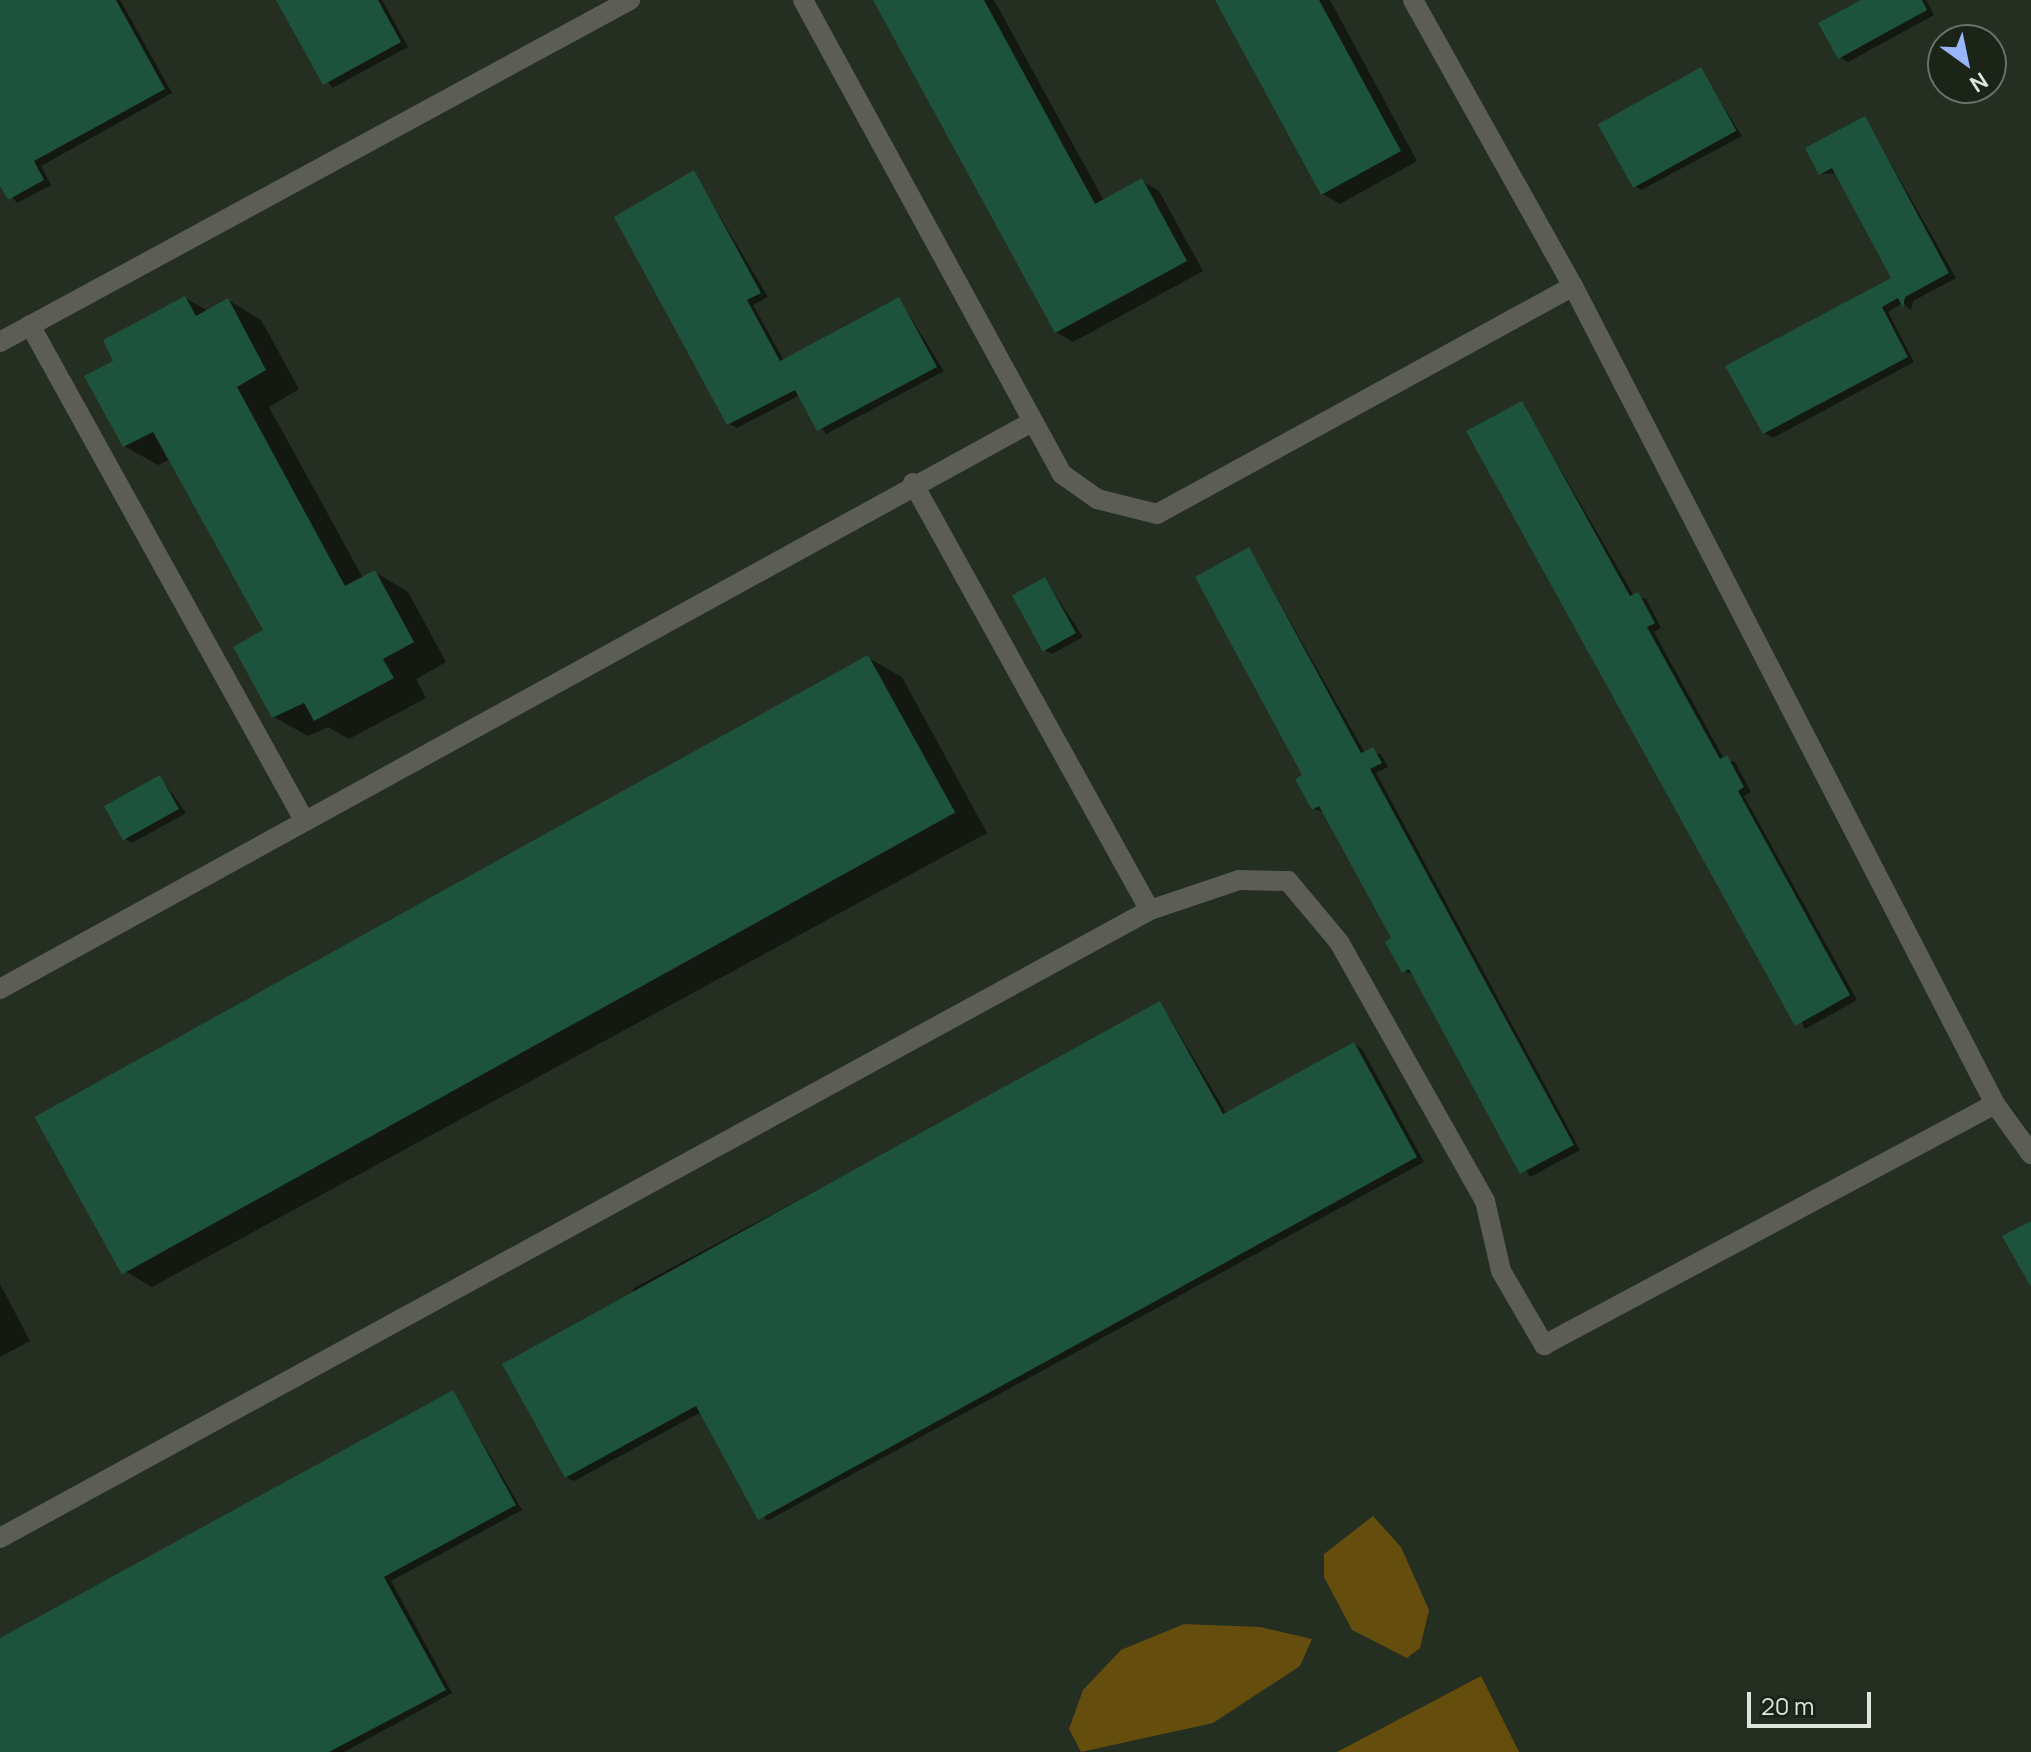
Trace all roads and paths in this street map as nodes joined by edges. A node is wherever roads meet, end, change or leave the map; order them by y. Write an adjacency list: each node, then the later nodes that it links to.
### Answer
1 (630, 0): 5 (lane)
2 (803, 0): 7 (lane)
3 (1413, 0): 4 (lane)
4 (1573, 286): 7 (lane); 12 (lane)
5 (30, 325): 6 (lane); 9 (lane)
6 (0, 342)
7 (1032, 422): 8 (lane)
8 (913, 483): 9 (lane); 10 (lane)
9 (304, 820): 11 (lane)
10 (1150, 910): 12 (lane); 14 (lane)
11 (0, 989)
12 (1995, 1104): 13 (lane)
13 (2031, 1154)
14 (0, 1538)

